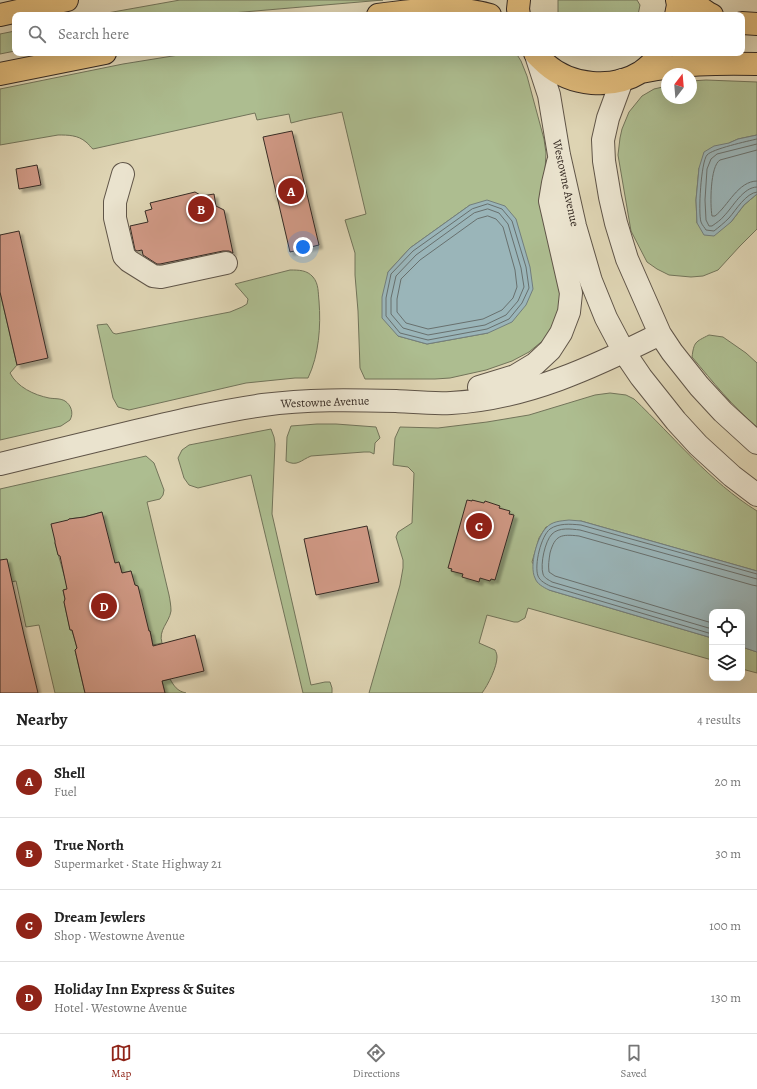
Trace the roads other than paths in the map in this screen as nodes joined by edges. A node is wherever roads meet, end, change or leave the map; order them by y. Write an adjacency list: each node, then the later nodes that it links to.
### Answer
1 (67, 0): 6 (highway)
2 (519, 0): 9 (highway)
3 (677, 0): 10 (highway)
4 (689, 0): 11 (highway)
5 (12, 12): 12 (highway)
6 (13, 12)
7 (412, 12): 8 (highway)
8 (480, 12)
9 (518, 12)
10 (677, 12)
11 (705, 12)
12 (0, 15)
13 (745, 23): 14 (highway)
14 (757, 24)
15 (90, 56): 20 (highway)
16 (537, 56): 22 (street, Westowne Avenue)
17 (538, 56): 21 (highway)
18 (657, 56): 21 (highway)
19 (757, 64): 21 (highway)
20 (0, 74)
21 (631, 76): 25 (street)
22 (559, 155): 26 (street, Westowne Avenue); 27 (street)
23 (123, 174): 24 (street)
24 (226, 263)
25 (660, 334): 26 (street, Westowne Avenue); 28 (street)
26 (624, 352): 27 (street, Westowne Avenue); 30 (street)
27 (417, 402): 29 (street, Westowne Avenue)
28 (757, 443)
29 (0, 464)
30 (757, 495)

